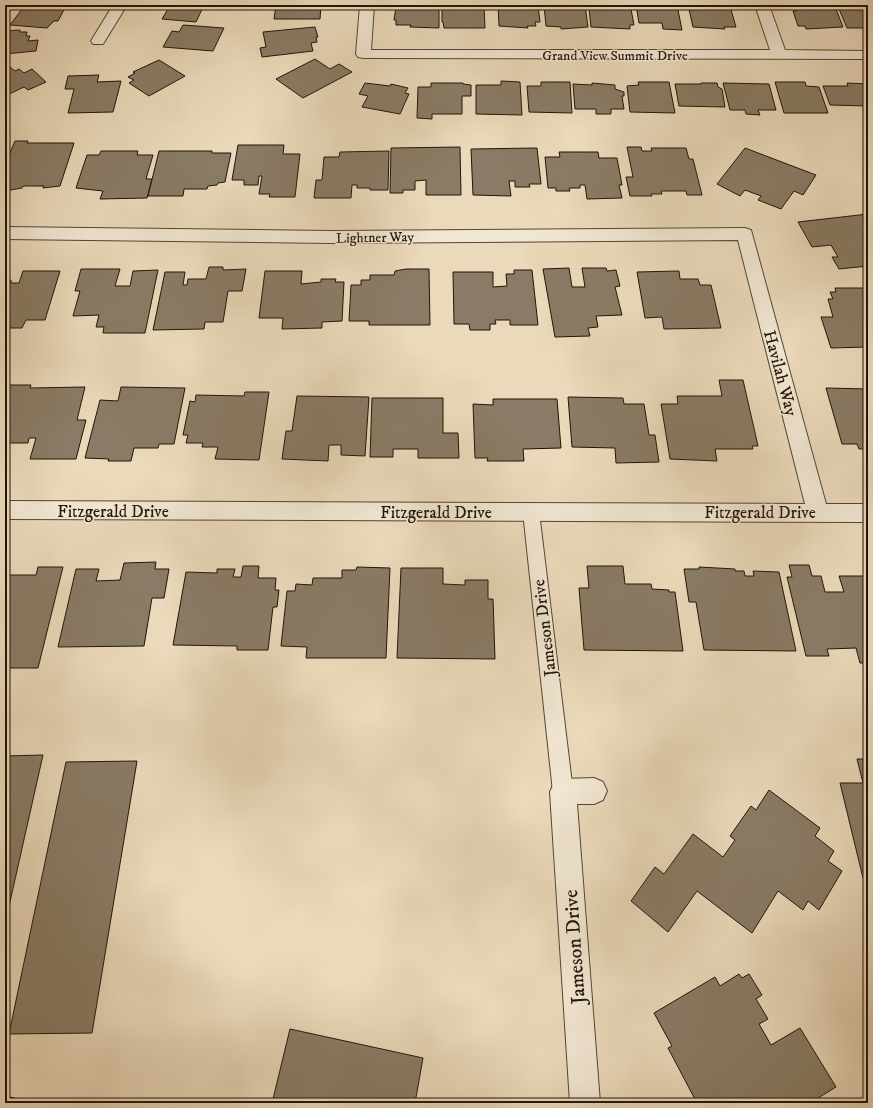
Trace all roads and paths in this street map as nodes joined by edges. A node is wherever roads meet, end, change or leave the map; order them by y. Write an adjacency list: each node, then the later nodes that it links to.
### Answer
1 (120, 5): 4 (street)
2 (367, 5): 5 (street, Grand View Summit Drive)
3 (762, 5): 5 (street)
4 (98, 41)
5 (779, 55): 6 (street, Grand View Summit Drive)
6 (868, 55)
7 (5, 233): 8 (street, Lightner Way)
8 (745, 234): 11 (street, Havilah Way)
9 (5, 510): 10 (street, Fitzgerald Drive)
10 (531, 512): 11 (street, Fitzgerald Drive); 14 (lane, Jameson Drive)
11 (818, 513): 12 (street, Fitzgerald Drive)
12 (868, 513)
13 (594, 791): 14 (street)
14 (563, 792): 15 (street, Jameson Drive)
15 (585, 1103)

